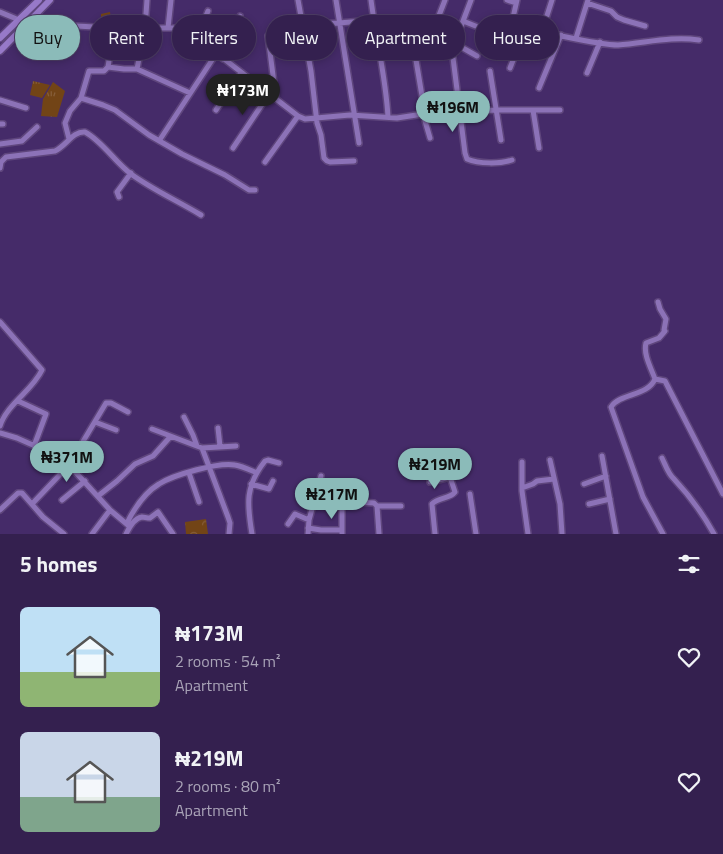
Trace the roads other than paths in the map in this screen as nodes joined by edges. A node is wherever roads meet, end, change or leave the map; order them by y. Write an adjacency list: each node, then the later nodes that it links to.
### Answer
1 (39, 0): 16 (main road)
2 (50, 0): 17 (main road)
3 (147, 0): 18 (street)
4 (172, 0): 32 (street)
5 (298, 0): 20 (street)
6 (336, 0): 28 (street)
7 (371, 0): 21 (street)
8 (445, 0): 22 (street)
9 (471, 0): 25 (street)
10 (507, 0): 12 (street)
11 (552, 0): 24 (street)
12 (516, 2): 23 (street)
13 (587, 2): 30 (street); 37 (street)
14 (208, 11): 19 (street)
15 (0, 12): 26 (street)
16 (24, 15)
17 (35, 15)
18 (146, 15)
19 (206, 15)
20 (301, 15)
21 (373, 15)
22 (439, 15)
23 (513, 15)
24 (547, 15)
25 (465, 16)
26 (15, 18)
27 (15, 24): 36 (main road)
28 (339, 24): 29 (street); 70 (street)
29 (347, 24)
30 (645, 26)
31 (162, 28): 32 (street)
32 (168, 28): 33 (street)
33 (172, 28)
34 (15, 35): 40 (main road)
35 (561, 35): 37 (street); 57 (street)
36 (0, 38)
37 (576, 38): 39 (street)
38 (699, 40): 39 (street)
39 (600, 42): 56 (street)
40 (0, 51)
41 (109, 60): 51 (street)
42 (139, 60): 53 (street)
43 (212, 60): 58 (street)
44 (224, 60): 55 (street)
45 (271, 60): 61 (street)
46 (309, 60): 73 (street)
47 (380, 60): 72 (street)
48 (416, 60): 69 (street)
49 (453, 60): 68 (street)
50 (513, 60): 52 (street)
51 (108, 67): 53 (street); 60 (street)
52 (510, 68)
53 (137, 69): 58 (street)
54 (490, 71): 65 (street)
55 (241, 73): 59 (street); 64 (street)
56 (587, 73)
57 (539, 88)
58 (190, 93): 78 (street)
59 (269, 94): 61 (street); 81 (street)
60 (81, 98): 76 (street); 78 (street)
61 (276, 99): 71 (street)
62 (0, 100): 63 (street)
63 (26, 108)
64 (216, 110)
65 (496, 110): 66 (street); 68 (street); 77 (street)
66 (533, 110): 67 (street); 82 (street)
67 (560, 110)
68 (459, 113): 69 (street); 83 (street)
69 (424, 114): 72 (street); 75 (street)
70 (354, 115): 72 (street); 73 (street); 79 (street)
71 (298, 116): 73 (street); 85 (street)
72 (388, 117)
73 (316, 118): 84 (street)
74 (37, 127): 80 (street)
75 (430, 138)
76 (69, 139): 86 (street); 87 (street)
77 (501, 140)
78 (159, 141): 88 (street)
79 (359, 143)
80 (0, 144)
81 (233, 148)
82 (539, 148)
83 (512, 160)
84 (354, 161)
85 (265, 162)
86 (0, 168)
87 (131, 173): 89 (street); 90 (street)
88 (255, 190)
89 (119, 197)
90 (201, 215)
91 (658, 302): 93 (street)
92 (0, 322): 94 (street)
93 (655, 378): 127 (street); 157 (street)
94 (18, 401): 98 (street); 104 (street)
95 (128, 412): 97 (street)
96 (184, 417): 107 (street)
97 (95, 422): 101 (street); 113 (street)
98 (0, 426)
99 (218, 428): 105 (street)
100 (152, 429): 103 (street)
101 (116, 430)
102 (0, 433): 104 (street)
103 (170, 437): 107 (street); 128 (street)
104 (34, 446): 113 (street)
105 (220, 446): 106 (street); 107 (street)
106 (236, 446)
107 (200, 447): 114 (street)
108 (602, 456): 118 (street)
109 (662, 458): 158 (street)
110 (550, 460): 119 (street)
111 (522, 462): 125 (street)
112 (279, 463): 116 (street)
113 (69, 465): 120 (street); 133 (street)
114 (209, 468): 115 (street); 116 (street); 149 (street)
115 (189, 473): 131 (street); 142 (street)
116 (256, 473): 123 (street)
117 (322, 476): 140 (street)
118 (606, 476): 124 (street); 129 (street)
119 (554, 479): 125 (street); 155 (street)
120 (85, 481): 128 (street); 130 (street)
121 (273, 481): 123 (street)
122 (430, 482): 152 (street)
123 (251, 484): 150 (street)
124 (584, 484)
125 (522, 488): 154 (street)
126 (470, 494): 153 (street)
127 (723, 494)
128 (98, 496): 139 (street)
129 (610, 499): 134 (street); 156 (street)
130 (62, 500)
131 (199, 502)
132 (358, 502): 136 (street)
133 (32, 504): 138 (street); 145 (street)
134 (589, 504)
135 (342, 506): 144 (street)
136 (377, 506): 137 (street); 151 (street)
137 (401, 506)
138 (0, 510)
139 (110, 510): 142 (street); 146 (street)
140 (309, 520): 141 (street); 143 (street)
141 (288, 524)
142 (128, 525): 147 (street); 148 (street)
143 (308, 531): 144 (street)
144 (342, 532)
145 (64, 534)
146 (92, 534)
147 (126, 534)
148 (173, 534)
149 (229, 534)
150 (252, 534)
151 (379, 534)
152 (435, 534)
153 (476, 534)
154 (528, 534)
155 (562, 534)
156 (616, 534)
157 (663, 534)
158 (714, 534)

